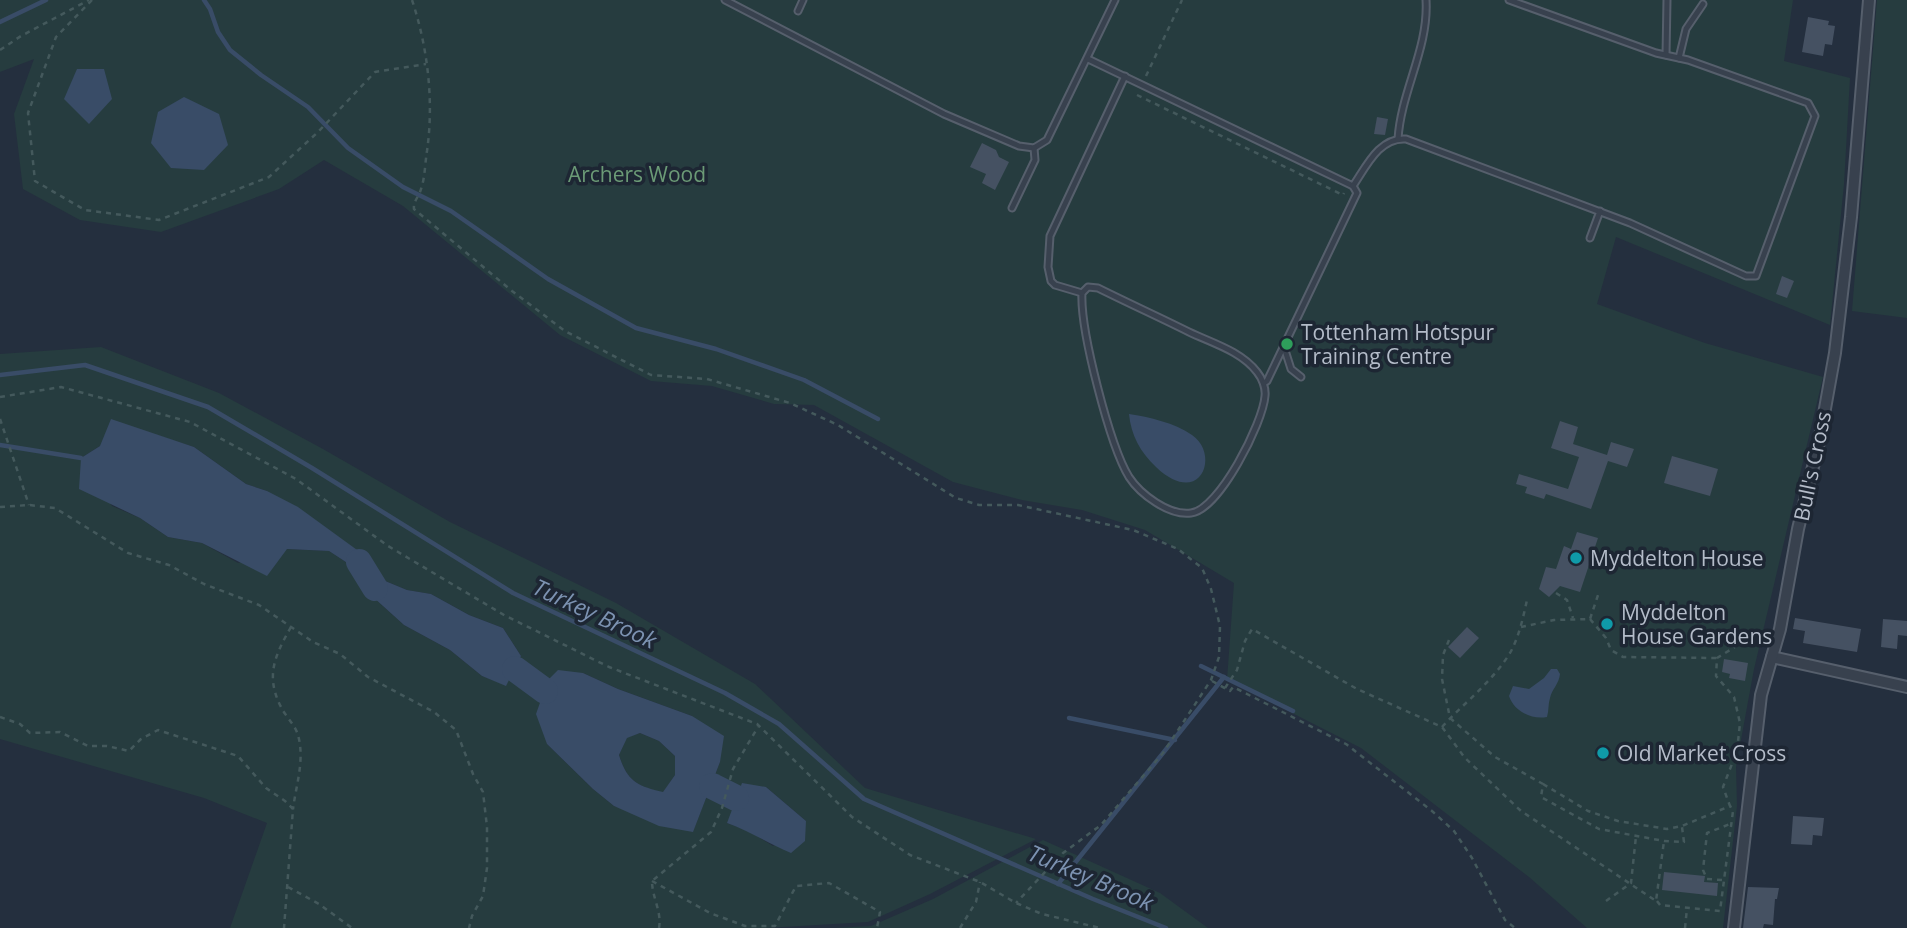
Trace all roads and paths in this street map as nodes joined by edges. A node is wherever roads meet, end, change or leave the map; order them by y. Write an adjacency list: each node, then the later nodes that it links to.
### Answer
1 (91, 0): 12 (path); 16 (path)
2 (412, 0): 16 (path)
3 (725, 0): 19 (lane)
4 (803, 0): 11 (lane)
5 (1115, 0): 15 (lane)
6 (1426, 0): 18 (lane)
7 (1509, 0): 13 (lane)
8 (1667, 0): 13 (lane)
9 (1869, 0): 41 (street, Bull's Cross)
10 (1703, 4): 14 (lane)
11 (798, 10)
12 (0, 50)
13 (1666, 55): 14 (lane)
14 (1679, 58): 22 (lane)
15 (1088, 59): 17 (lane); 19 (lane)
16 (426, 64): 43 (path)
17 (1125, 76): 20 (lane); 24 (lane)
18 (1398, 139): 20 (lane); 22 (lane)
19 (1034, 148): 21 (lane)
20 (1353, 186): 25 (lane)
21 (1012, 208)
22 (1600, 211): 23 (lane)
23 (1590, 238)
24 (1082, 293): 27 (lane); 27 (lane)
25 (1284, 347): 26 (lane); 27 (lane)
26 (1301, 377)
27 (1264, 383)
28 (0, 397): 48 (path)
29 (0, 419): 30 (path)
30 (29, 505): 31 (path); 37 (path)
31 (0, 507)
32 (1556, 593): 35 (path)
33 (1598, 595): 36 (path)
34 (1527, 600): 38 (path)
35 (1573, 618): 36 (path); 38 (path)
36 (1590, 619): 42 (path)
37 (291, 627): 52 (path); 68 (path)
38 (1521, 627): 47 (path)
39 (1448, 640): 47 (path)
40 (1735, 647): 42 (path)
41 (1772, 657): 44 (street); 75 (street, Bull's Cross)
42 (1717, 658): 51 (path)
43 (1211, 678): 45 (path); 64 (path)
44 (1907, 687)
45 (1225, 688): 49 (path); 73 (path)
46 (0, 717): 52 (path)
47 (1450, 718): 49 (path); 50 (path)
48 (758, 726): 58 (path); 59 (path)
49 (1442, 727): 60 (path)
50 (1543, 784): 54 (path); 55 (path)
51 (1730, 806): 53 (path); 54 (path)
52 (293, 809): 61 (path)
53 (1730, 824): 57 (path); 57 (path)
54 (1682, 826): 56 (path)
55 (1636, 836): 56 (path); 60 (path)
56 (1664, 841): 63 (path)
57 (1723, 880): 65 (path)
58 (652, 881): 69 (path); 70 (path)
59 (981, 882): 64 (path); 71 (path)
60 (1631, 883): 62 (path); 63 (path)
61 (287, 886): 66 (path); 67 (path)
62 (1606, 901)
63 (1656, 901): 65 (path)
64 (1016, 904): 72 (path)
65 (1687, 908): 74 (path)
66 (284, 928)
67 (352, 928)
68 (469, 928)
69 (659, 928)
70 (877, 928)
71 (960, 928)
72 (1100, 928)
73 (1515, 928)
74 (1685, 928)
75 (1734, 928)

